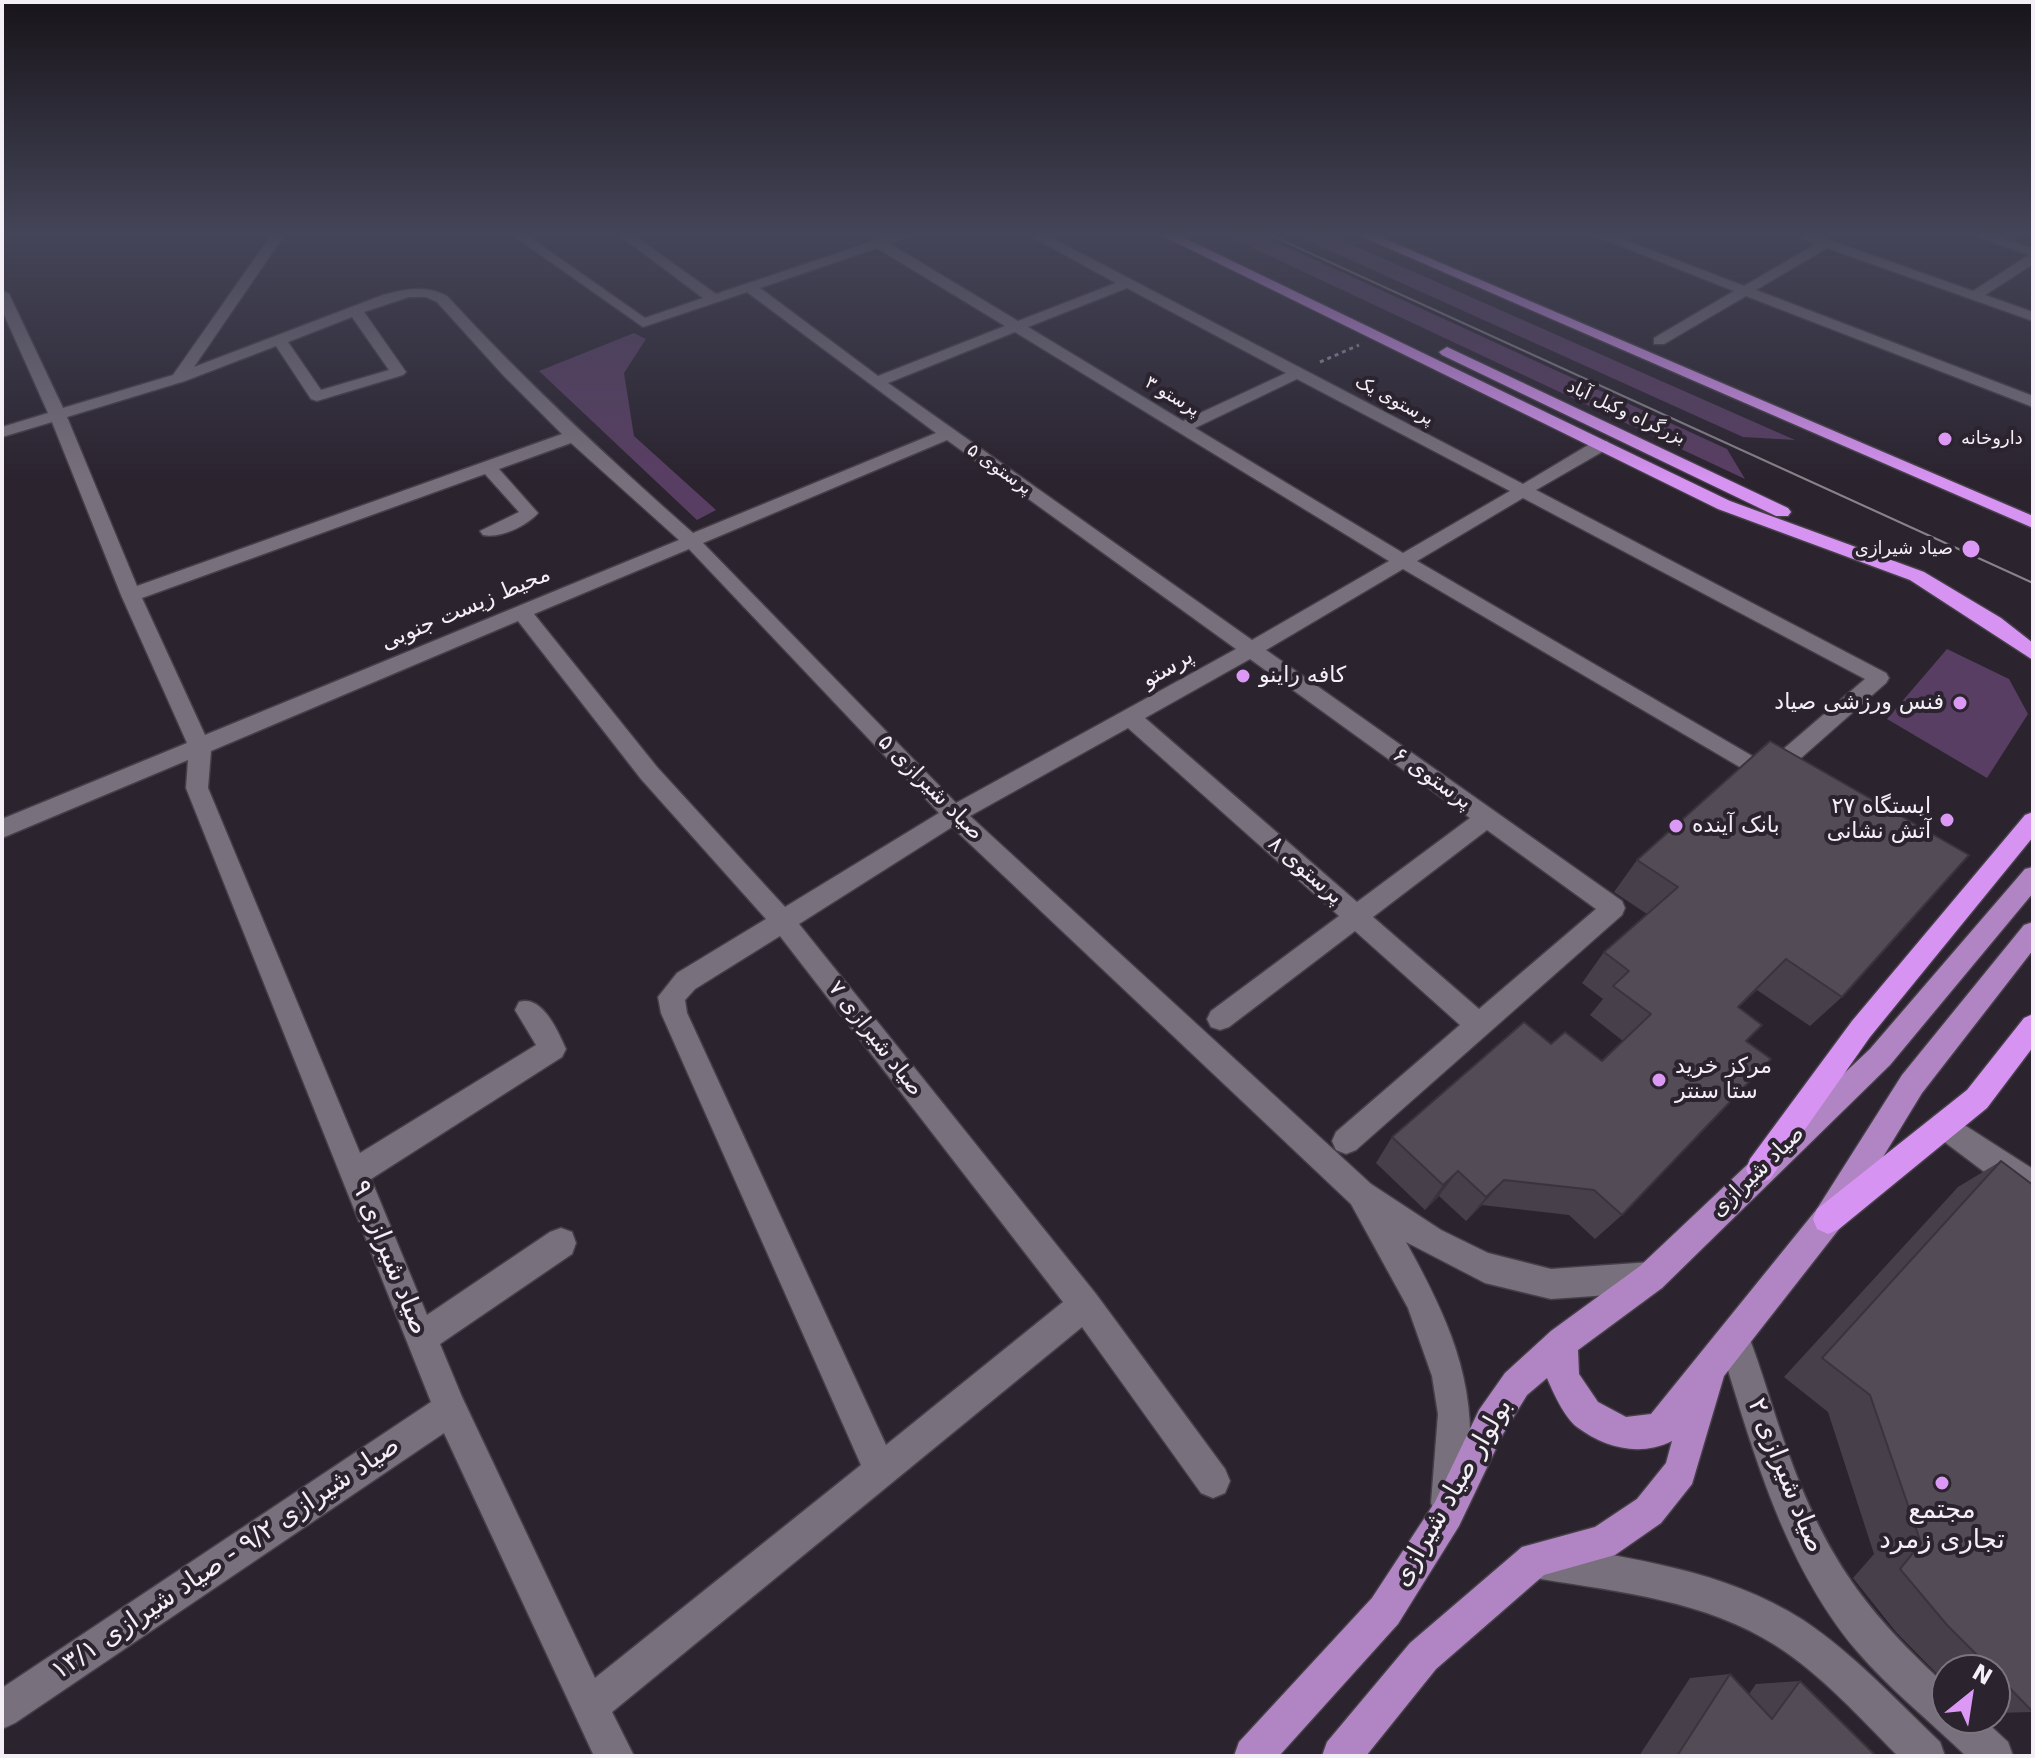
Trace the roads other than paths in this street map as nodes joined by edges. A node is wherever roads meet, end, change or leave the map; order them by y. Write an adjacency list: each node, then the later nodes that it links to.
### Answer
1 (12, 316): 24 (street)
2 (222, 316): 21 (street)
3 (340, 316): 18 (street, صیاد شیرازی ۵)
4 (359, 316): 18 (street)
5 (457, 316): 28 (street, صیاد شیرازی ۵)
6 (633, 316): 7 (street)
7 (664, 316)
8 (788, 316): 22 (street, پرستوی ۵)
9 (999, 316): 17 (street, پرستو ۳)
10 (1044, 316): 17 (street)
11 (1190, 316): 20 (street, پرستوی یک)
12 (1335, 316): 29 (highway)
13 (1371, 316): 38 (highway, بزرگراه وکیل آباد)
14 (1553, 316): 31 (highway)
15 (1701, 316): 19 (street)
16 (1812, 316): 23 (street)
17 (1016, 327): 22 (street); 25 (street, پرستو ۳)
18 (280, 341): 21 (street, صیاد شیرازی ۵)
19 (1659, 341)
20 (1297, 373): 25 (street); 32 (street, پرستوی یک)
21 (179, 378): 24 (street, صیاد شیرازی ۵)
22 (876, 382): 27 (street, پرستوی ۵)
23 (2033, 402)
24 (58, 416): 26 (street, صیاد شیرازی ۵); 39 (street)
25 (1183, 427): 37 (street, پرستو ۳)
26 (2, 432)
27 (948, 434): 36 (street, محیط زیست جنوبی); 42 (street, پرستوی ۵)
28 (573, 436): 30 (street); 36 (street, صیاد شیرازی ۵)
29 (1601, 445): 32 (street, پرستو); 38 (highway)
30 (488, 467): 35 (street); 39 (street)
31 (1957, 490): 33 (highway); 34 (highway)
32 (1522, 491): 37 (street, پرستو); 46 (street, پرستوی یک)
33 (2033, 513)
34 (2033, 523)
35 (489, 531)
36 (691, 541): 40 (street, محیط زیست جنوبی); 47 (street, صیاد شیرازی ۵)
37 (1403, 561): 42 (street, پرستو); 46 (street, پرستو ۳)
38 (1917, 576): 41 (highway, بزرگراه وکیل آباد); 43 (highway)
39 (131, 595): 45 (street)
40 (521, 611): 45 (street, محیط زیست جنوبی); 53 (street, صیاد شیرازی ۷)
41 (2033, 631)
42 (1251, 650): 44 (street, پرستو); 48 (street, پرستوی ۶)
43 (2033, 653)
44 (1131, 718): 47 (street, پرستو); 52 (street, پرستوی ۸)
45 (200, 748): 50 (street, محیط زیست جنوبی); 62 (street, صیاد شیرازی ۹)
46 (1767, 775)
47 (954, 815): 53 (street, پرستو); 64 (street, صیاد شیرازی ۵)
48 (1487, 818): 52 (street); 57 (street, پرستوی ۶)
49 (2033, 821): 61 (highway)
50 (2, 829)
51 (2033, 876): 61 (main road, صیاد شیرازی)
52 (1356, 916): 56 (street); 57 (street, پرستوی ۸)
53 (784, 923): 68 (street, صیاد شیرازی ۷); 74 (street, پرستو)
54 (2033, 932): 65 (main road)
55 (528, 1010): 62 (street)
56 (1220, 1019)
57 (1479, 1025): 60 (street)
58 (2033, 1026): 59 (highway)
59 (1944, 1125): 63 (street); 65 (highway)
60 (1346, 1141)
61 (1760, 1169): 67 (main road, صیاد شیرازی)
62 (354, 1173): 69 (street, صیاد شیرازی ۹)
63 (2033, 1184)
64 (1361, 1194): 67 (street, صیاد شیرازی ۵); 76 (street, صیاد شیرازی ۵)
65 (1828, 1219): 70 (main road)
66 (561, 1243): 69 (street)
67 (1651, 1277): 71 (main road, صیاد شیرازی)
68 (1085, 1305): 74 (street); 75 (street, صیاد شیرازی ۷)
69 (421, 1338): 73 (street, صیاد شیرازی ۹)
70 (1734, 1338): 72 (main road); 78 (street, صیاد شیرازی ۲)
71 (1562, 1342): 72 (main road); 76 (main road, بولوار صیاد شیرازی)
72 (1711, 1367): 77 (main road)
73 (450, 1409): 79 (street, صیاد شیرازی ۹); 80 (street, صیاد شیرازی ۹/۲ - صیاد شیرازی ۱۳/۱)
74 (880, 1470): 79 (street)
75 (1213, 1481)
76 (1447, 1514): 83 (main road, بولوار صیاد شیرازی)
77 (1535, 1560): 84 (main road); 85 (street)
78 (1931, 1697)
79 (589, 1707): 82 (street, صیاد شیرازی ۹)
80 (2, 1710)
81 (1971, 1734): 86 (street)
82 (615, 1756)
83 (1253, 1756)
84 (1341, 1756)
85 (1926, 1756)
86 (1994, 1756)

